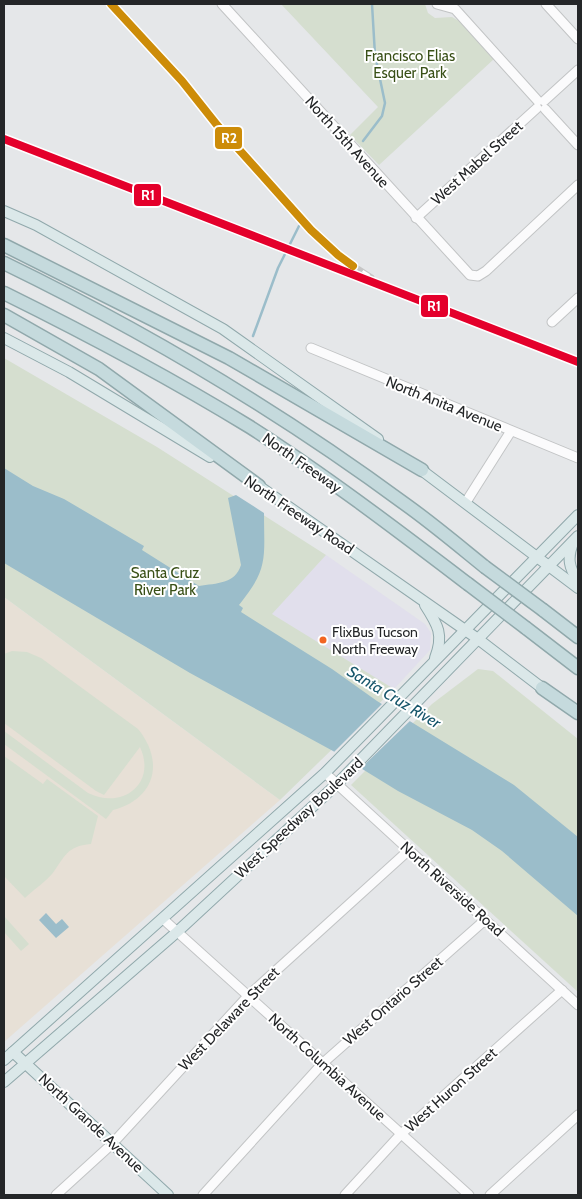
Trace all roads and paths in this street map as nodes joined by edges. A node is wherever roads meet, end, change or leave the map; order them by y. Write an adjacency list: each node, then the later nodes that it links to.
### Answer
1 (222, 4): 10 (street, North 15th Avenue)
2 (437, 4): 6 (street)
3 (546, 4): 4 (street)
4 (578, 40)
5 (578, 70): 6 (street, West Mabel Street)
6 (541, 105): 7 (street); 10 (street, West Mabel Street)
7 (578, 145)
8 (578, 185): 10 (street, North 15th Avenue)
9 (4, 211): 21 (main road)
10 (416, 218)
11 (4, 245): 21 (highway)
12 (4, 263): 32 (highway, North Freeway, bridge)
13 (4, 293): 35 (highway, North Freeway, bridge)
14 (578, 298): 16 (street)
15 (4, 315): 22 (highway)
16 (552, 322)
17 (4, 338): 22 (main road, North Freeway Road)
18 (310, 348): 19 (street, North Anita Avenue)
19 (511, 431): 20 (street, North Anita Avenue); 23 (street)
20 (578, 458)
21 (422, 470): 23 (main road)
22 (260, 486): 30 (main road, North Freeway Road)
23 (466, 502): 26 (main road)
24 (578, 515): 26 (main road, West Speedway Boulevard)
25 (576, 538): 27 (main road, West Speedway Boulevard); 28 (main road)
26 (537, 557): 27 (main road); 31 (main road, West Speedway Boulevard)
27 (550, 566): 29 (main road); 33 (main road, West Speedway Boulevard)
28 (578, 581)
29 (578, 588)
30 (420, 598): 31 (main road, North Freeway Road); 34 (main road)
31 (464, 630): 33 (main road, North Freeway Road); 34 (main road, West Speedway Boulevard)
32 (578, 637)
33 (478, 639): 36 (main road, North Freeway Road); 40 (main road, West Speedway Boulevard)
34 (434, 662): 39 (main road, West Speedway Boulevard)
35 (578, 668)
36 (542, 688): 37 (highway); 38 (main road, North Freeway Road)
37 (578, 713)
38 (578, 717)
39 (325, 773): 40 (street, North Riverside Road); 42 (main road, West Speedway Boulevard)
40 (337, 784): 41 (street, North Riverside Road); 44 (main road, West Speedway Boulevard)
41 (409, 850): 43 (street, North Riverside Road); 46 (street, West Delaware Street)
42 (163, 919): 44 (street, North Columbia Avenue); 48 (main road, West Speedway Boulevard)
43 (485, 920): 45 (street, North Riverside Road); 51 (street, West Ontario Street)
44 (177, 932): 46 (street, North Columbia Avenue); 50 (main road, West Speedway Boulevard)
45 (562, 990): 47 (street, North Riverside Road); 54 (street, West Huron Street)
46 (249, 994): 51 (street, North Columbia Avenue); 55 (street, West Delaware Street)
47 (578, 1005)
48 (13, 1052): 49 (main road, West Speedway Boulevard); 50 (main road, North Grande Avenue)
49 (4, 1060)
50 (26, 1063): 52 (main road, West Speedway Boulevard); 55 (main road, North Grande Avenue)
51 (323, 1063): 54 (street, North Columbia Avenue); 58 (street, West Ontario Street)
52 (4, 1082)
53 (578, 1115): 61 (street)
54 (401, 1134): 59 (street, West Huron Street); 60 (street, North Columbia Avenue)
55 (112, 1144): 56 (street, West Delaware Street); 57 (main road, North Grande Avenue)
56 (56, 1195)
57 (168, 1195)
58 (203, 1195)
59 (344, 1195)
60 (469, 1195)
61 (490, 1195)

